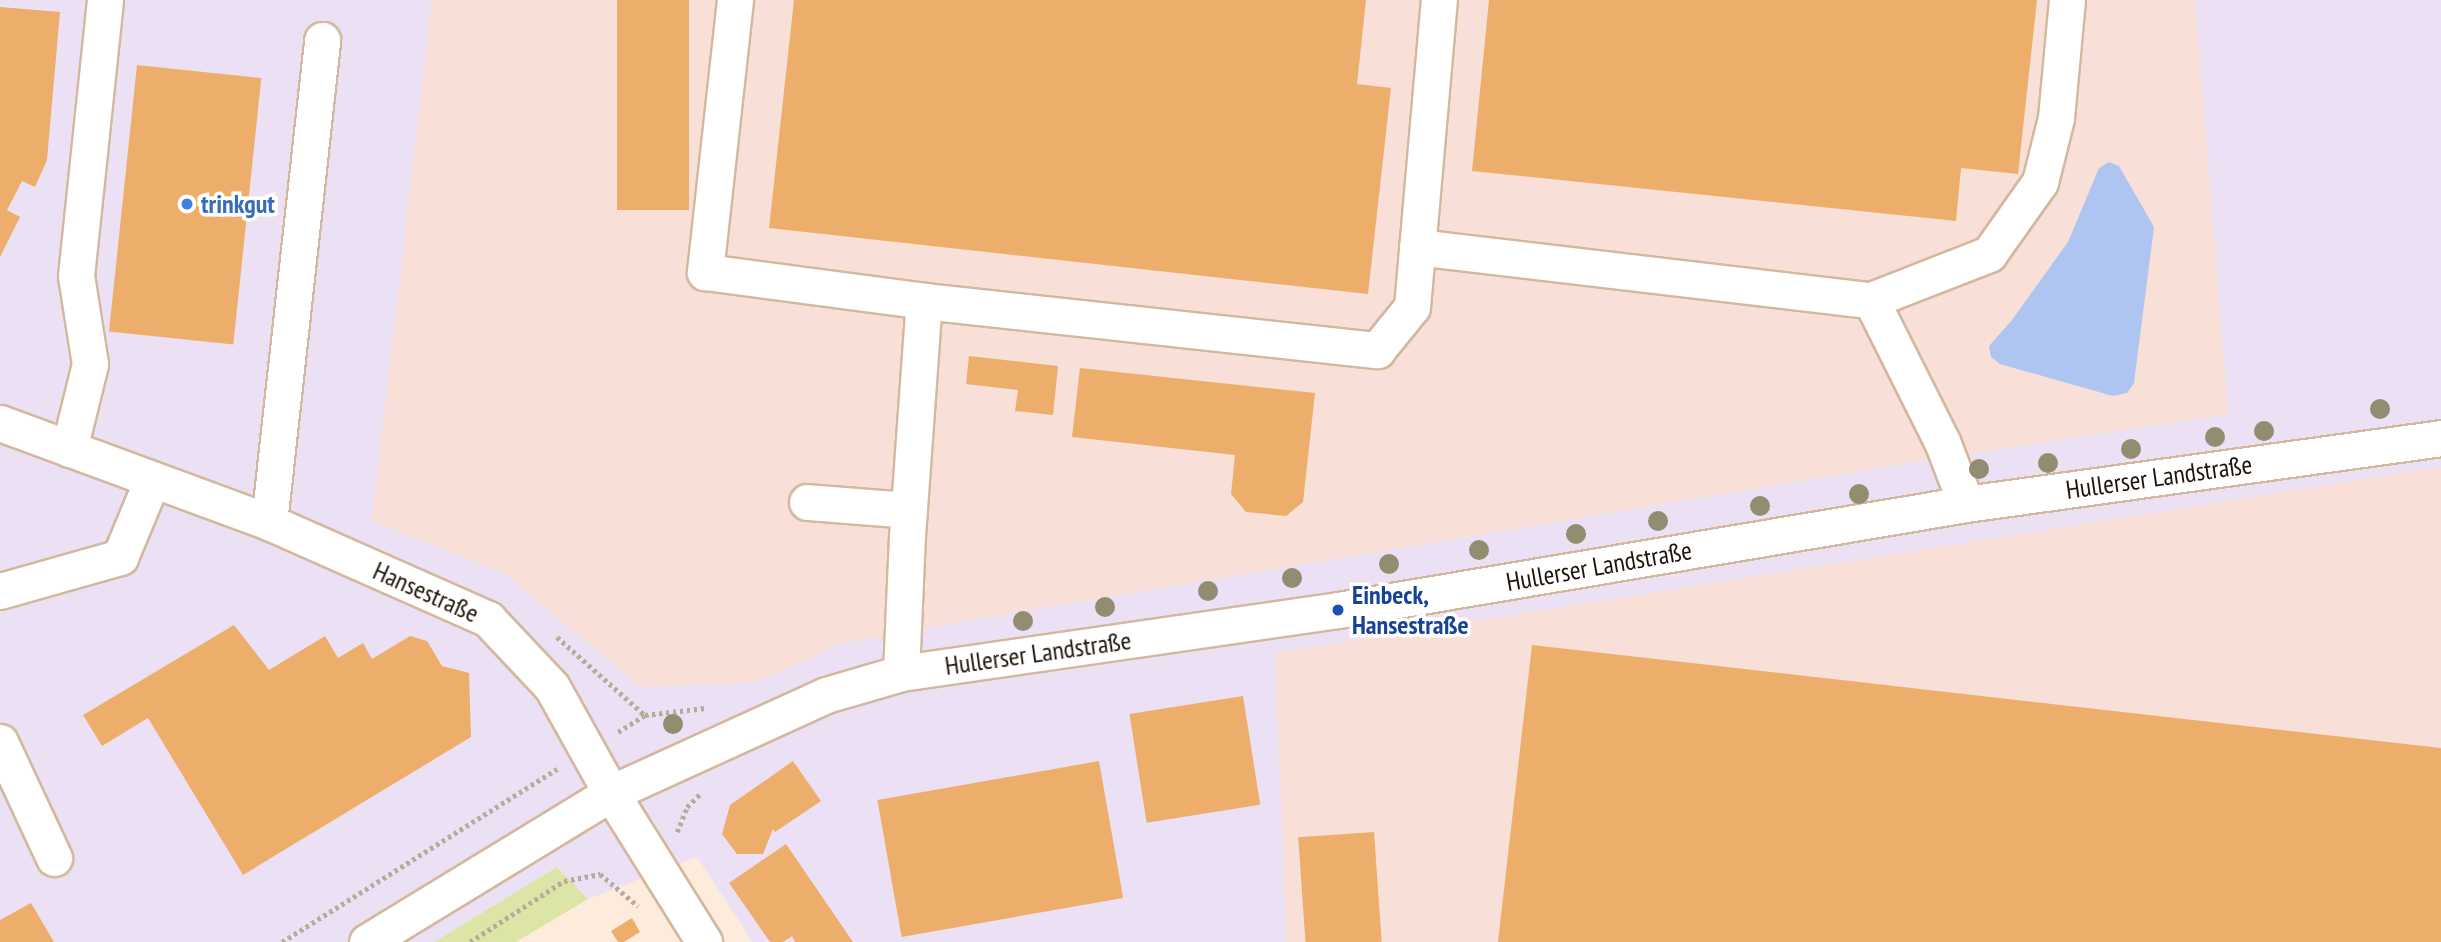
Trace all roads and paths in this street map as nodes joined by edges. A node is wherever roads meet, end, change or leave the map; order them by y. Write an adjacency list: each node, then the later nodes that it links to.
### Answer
1 (105, 0): 11 (street)
2 (735, 0): 8 (street)
3 (1438, 0): 6 (street)
4 (2067, 0): 7 (street)
5 (322, 40): 16 (street)
6 (1417, 247): 7 (street); 8 (street)
7 (1871, 300): 14 (street)
8 (925, 301): 15 (street)
9 (0, 423): 11 (street, Hansestraße)
10 (2441, 438): 14 (street, Hullerser Landstraße)
11 (69, 449): 12 (street, Hansestraße)
12 (152, 480): 16 (street, Hansestraße); 17 (street)
13 (807, 502): 15 (street)
14 (1966, 504): 18 (street, Hullerser Landstraße)
15 (909, 510): 18 (street)
16 (270, 522): 21 (street, Hansestraße)
17 (0, 592)
18 (901, 673): 23 (street, Hullerser Landstraße)
19 (711, 708): 21 (path)
20 (0, 742): 25 (street)
21 (588, 750): 23 (street, Hansestraße); 27 (path)
22 (709, 785): 24 (path)
23 (611, 793): 26 (street, Hansestraße); 28 (street, Hullerser Landstraße)
24 (677, 840)
25 (54, 858)
26 (677, 902): 29 (path); 30 (street, Hansestraße)
27 (282, 942)
28 (367, 942)
29 (470, 942)
30 (704, 942)

